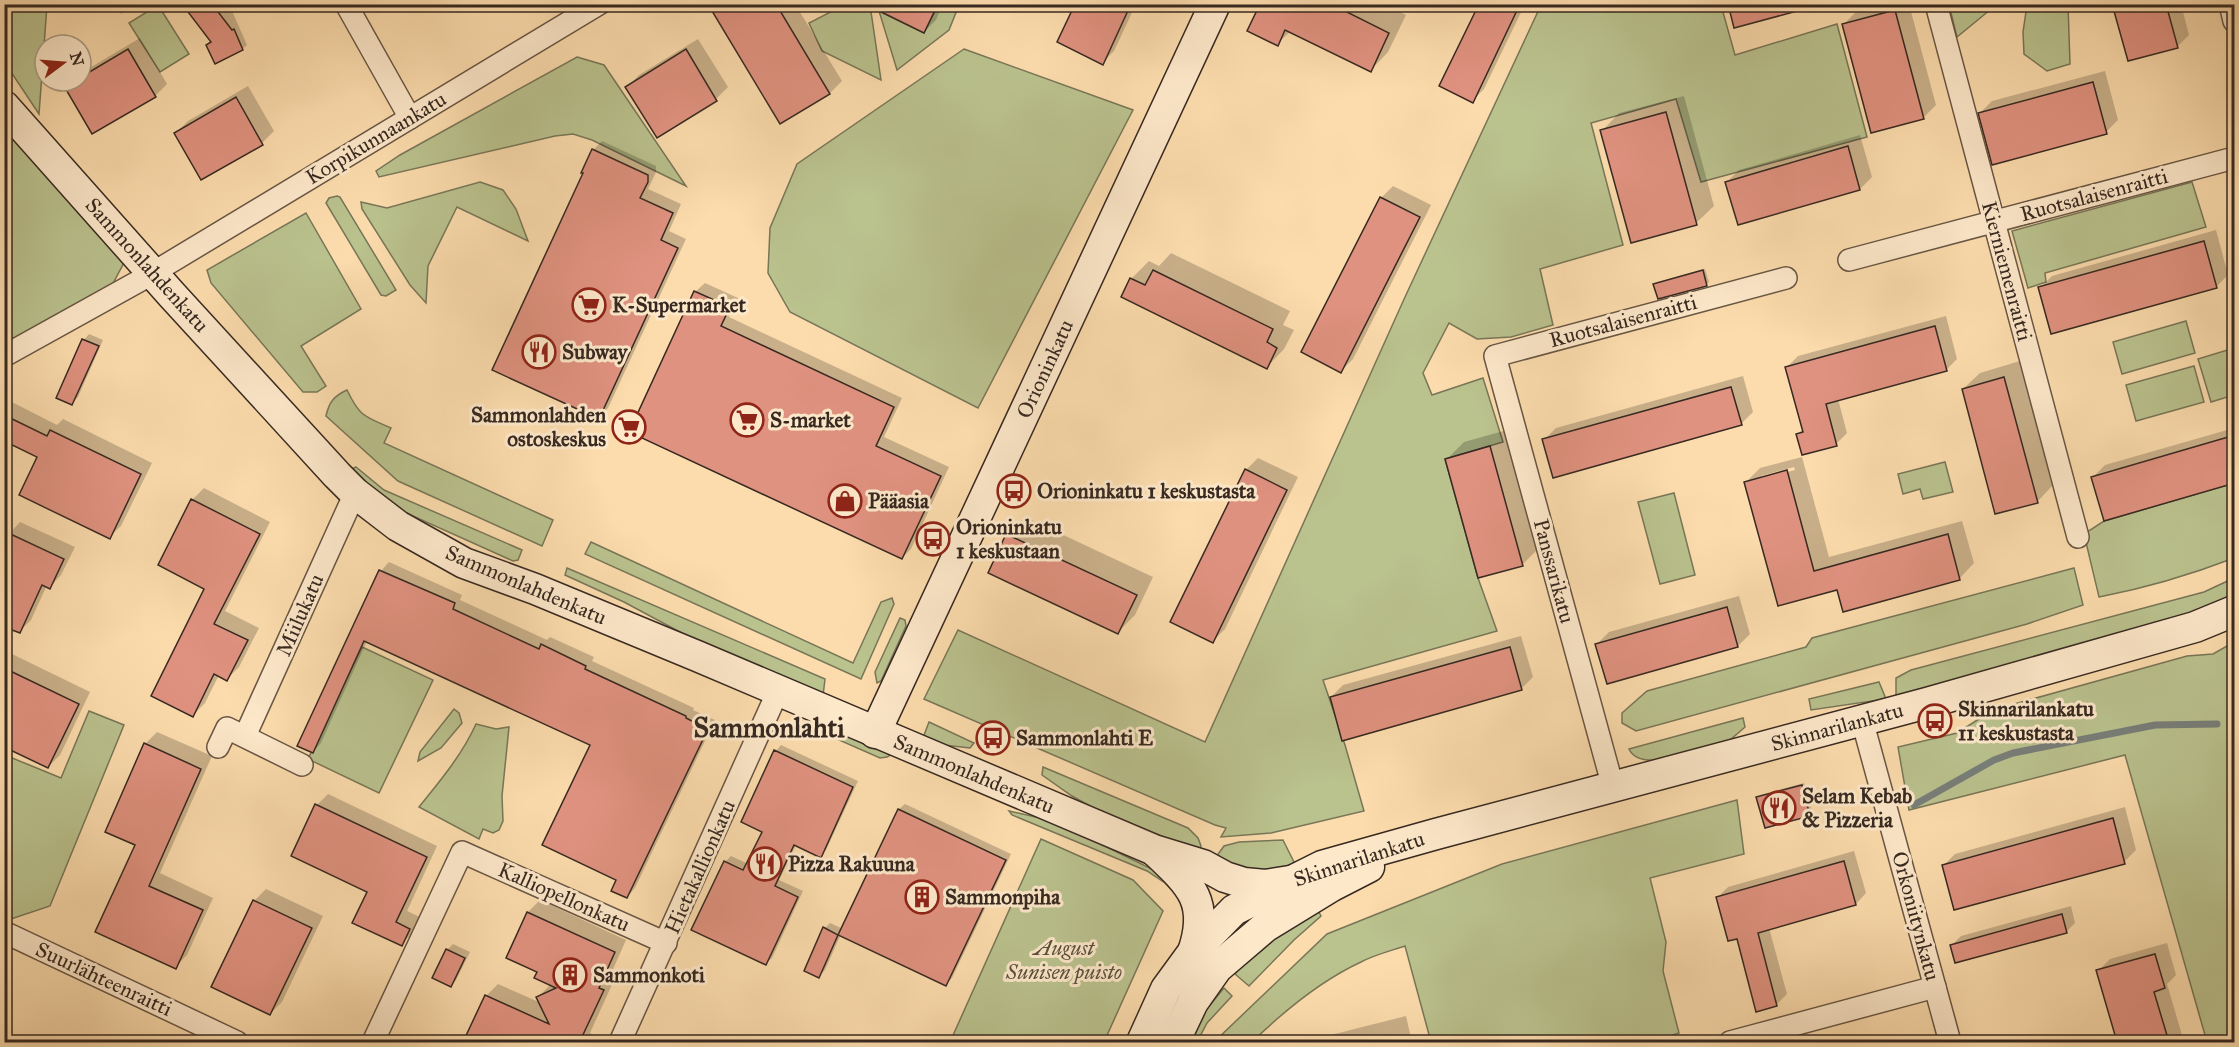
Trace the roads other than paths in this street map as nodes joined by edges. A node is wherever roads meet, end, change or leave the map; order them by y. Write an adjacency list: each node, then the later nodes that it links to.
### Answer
1 (346, 4): 8 (street)
2 (599, 4): 8 (street, Korpikunnaankatu)
3 (1215, 4): 21 (main road, Orioninkatu)
4 (1935, 4): 10 (street, Kierniemenraitti)
5 (2230, 4): 6 (street)
6 (2235, 21)
7 (4, 106): 12 (main road, Sammonlahdenkatu)
8 (410, 118): 12 (street, Korpikunnaankatu)
9 (2235, 158): 10 (street, Ruotsalaisenraitti)
10 (1994, 222): 11 (street, Ruotsalaisenraitti); 17 (street, Kierniemenraitti)
11 (1849, 260)
12 (153, 272): 14 (street, Korpikunnaankatu); 16 (main road, Sammonlahdenkatu)
13 (1786, 278): 15 (street, Ruotsalaisenraitti)
14 (4, 356)
15 (1495, 356): 25 (street, Panssarikatu)
16 (355, 493): 19 (main road, Sammonlahdenkatu); 22 (street, Miilukatu)
17 (2078, 537)
18 (2235, 611): 20 (main road, Skinnarilankatu)
19 (778, 691): 21 (main road, Sammonlahdenkatu); 34 (street, Hietakallionkatu)
20 (1862, 720): 25 (main road, Skinnarilankatu); 36 (street, Orkoniitynkatu)
21 (875, 733): 27 (main road, Sammonlahdenkatu)
22 (245, 736): 23 (street); 24 (street)
23 (218, 747)
24 (302, 765)
25 (1613, 787): 26 (main road, Skinnarilankatu)
26 (1437, 834): 29 (main road, Skinnarilankatu); 32 (main road, Skinnarilankatu)
27 (1154, 850): 28 (main road, Sammonlahdenkatu); 30 (main road, Sammonlahdenkatu)
28 (1225, 877): 29 (main road, Sammonlahdenkatu); 31 (main road)
29 (1290, 881): 31 (main road, Skinnarilankatu)
30 (1191, 887): 31 (main road, Sammonlahdenkatu); 35 (main road, Sammonlahdenkatu)
31 (1240, 910): 32 (main road, Sammonlahdenkatu); 35 (main road, Skinnarilankatu)
32 (1279, 918): 35 (main road, Skinnarilankatu)
33 (4, 932): 37 (street, Suurlähteenraitti)
34 (666, 943): 38 (street, Kalliopellonkatu); 39 (street, Hietakallionkatu)
35 (1205, 960): 40 (main road, Skinnarilankatu); 41 (main road, Skinnarilankatu)
36 (1935, 987): 42 (street); 43 (street, Orkoniitynkatu)
37 (237, 1042)
38 (373, 1042)
39 (620, 1042)
40 (1142, 1042)
41 (1174, 1042)
42 (1730, 1042)
43 (1950, 1042)

